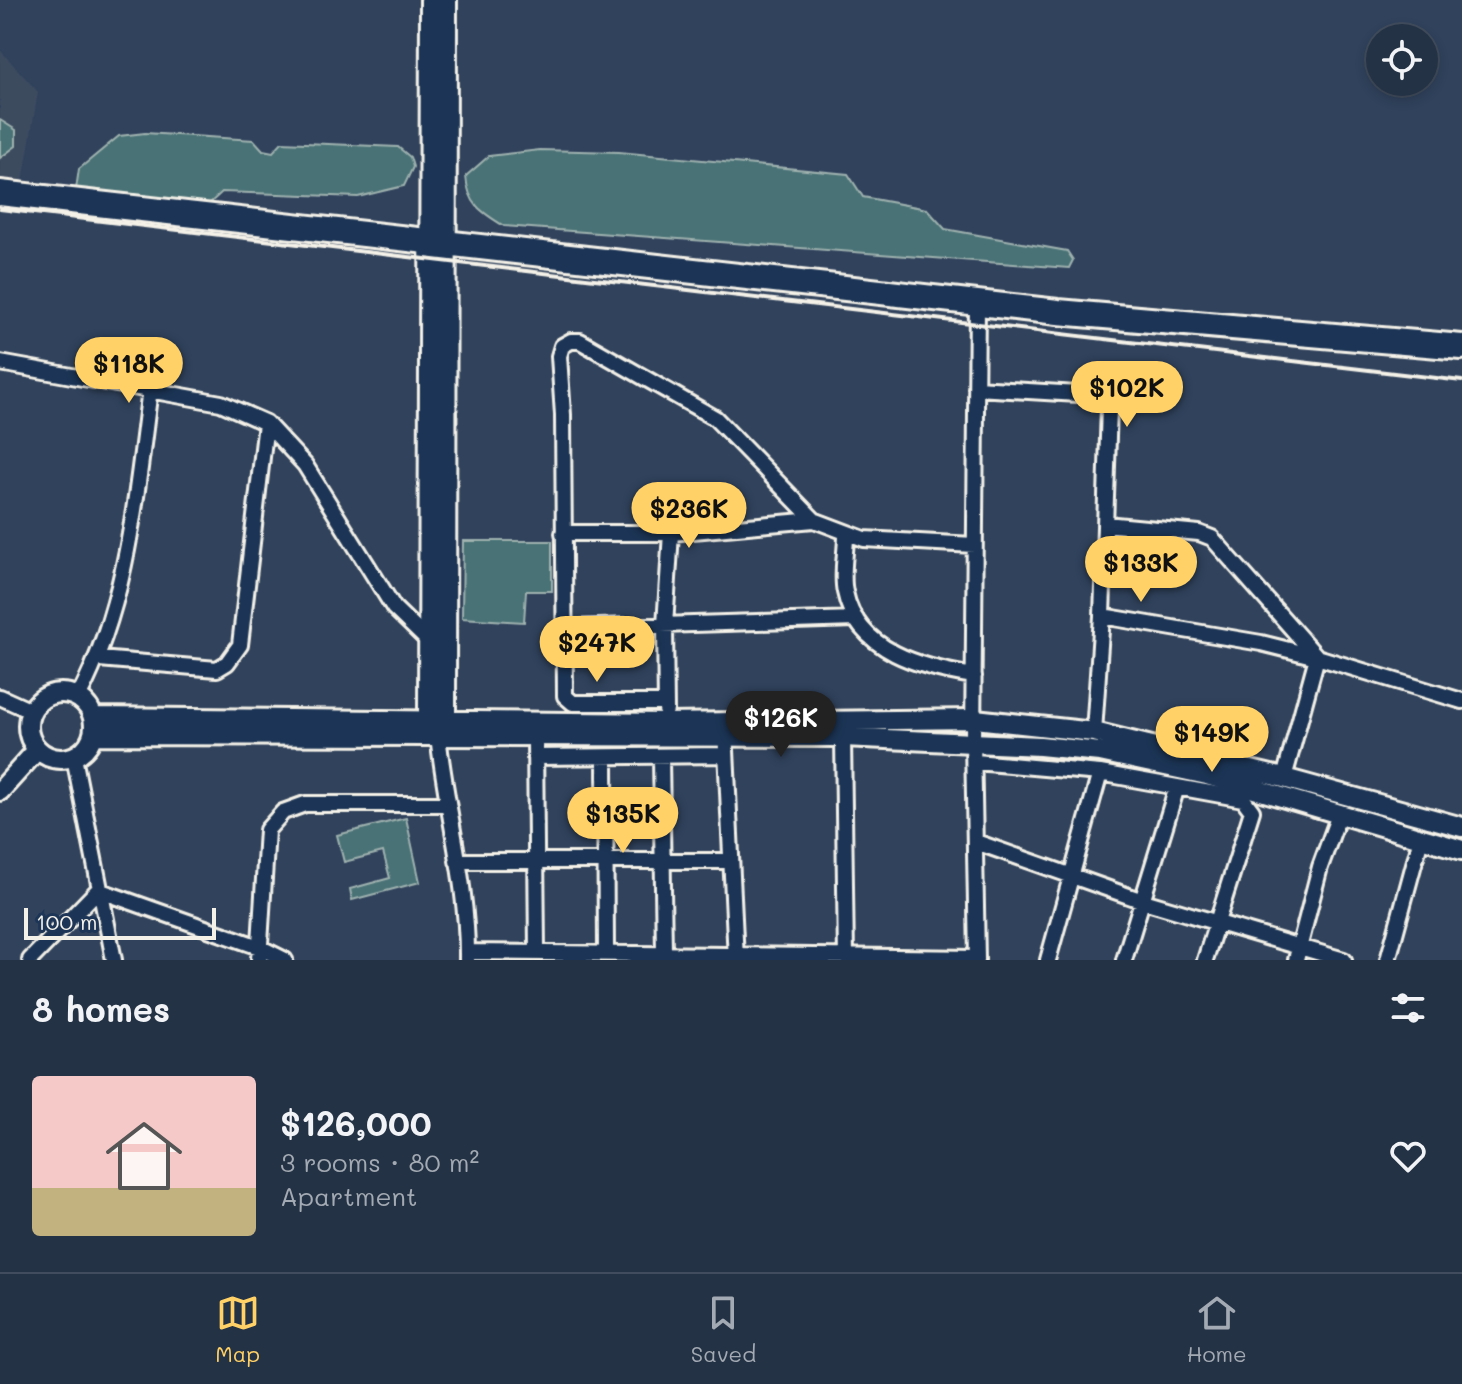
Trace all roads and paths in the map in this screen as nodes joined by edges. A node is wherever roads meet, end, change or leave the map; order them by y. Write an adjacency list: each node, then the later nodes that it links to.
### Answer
1 (430, 0): 4 (main road)
2 (447, 0): 4 (main road)
3 (0, 193): 4 (highway)
4 (438, 242): 5 (highway); 21 (main road); 32 (main road)
5 (977, 303): 6 (highway); 8 (street)
6 (1462, 347)
7 (0, 363): 9 (street)
8 (976, 388): 12 (street); 16 (street)
9 (150, 389): 10 (street); 23 (street)
10 (266, 423): 21 (street); 23 (street)
11 (814, 520): 13 (street); 14 (street); 15 (street)
12 (1105, 524): 17 (street); 22 (street)
13 (563, 533): 14 (street); 20 (street)
14 (671, 533): 19 (street)
15 (846, 535): 16 (street); 18 (street)
16 (974, 545): 24 (street)
17 (1102, 616): 22 (street); 34 (street)
18 (856, 619): 19 (street); 24 (street)
19 (665, 625): 20 (street); 28 (street)
20 (566, 628): 28 (street)
21 (428, 641): 32 (main road)
22 (1317, 657): 27 (street); 46 (street)
23 (99, 659): 26 (street)
24 (974, 676): 30 (street)
25 (0, 697): 29 (street)
26 (78, 698): 29 (main road); 33 (main road)
27 (1462, 701)
28 (666, 703): 31 (street)
29 (31, 711): 39 (main road)
30 (975, 719): 34 (main road); 37 (main road); 38 (street)
31 (666, 723): 32 (main road); 37 (main road)
32 (437, 724): 33 (main road); 35 (main road); 49 (street)
33 (93, 726): 40 (main road)
34 (1094, 732): 46 (main road)
35 (535, 737): 37 (main road); 41 (street)
36 (843, 737): 37 (main road); 38 (main road); 71 (street)
37 (726, 739): 43 (street); 57 (street)
38 (973, 741): 44 (street); 50 (main road)
39 (37, 750): 40 (main road); 48 (main road)
40 (74, 757): 61 (street)
41 (536, 757): 42 (street); 59 (street)
42 (605, 757): 43 (street); 58 (street)
43 (661, 757): 56 (street)
44 (975, 762): 45 (street); 53 (street)
45 (1100, 773): 47 (street); 60 (street)
46 (1284, 778): 51 (main road)
47 (1177, 787): 62 (street); 63 (street)
48 (0, 791)
49 (445, 804): 55 (street); 66 (street)
50 (1339, 815): 52 (main road); 68 (street)
51 (1462, 827)
52 (1421, 838): 54 (main road); 80 (street)
53 (976, 842): 60 (street); 72 (street)
54 (1462, 850)
55 (457, 861): 59 (street); 69 (street)
56 (662, 861): 57 (street); 58 (street); 67 (street)
57 (731, 861): 70 (street)
58 (604, 862): 59 (street); 65 (street)
59 (535, 863): 64 (street)
60 (1073, 876): 62 (street); 76 (street)
61 (98, 890): 66 (street); 73 (street); 74 (street)
62 (1140, 900): 63 (street); 77 (street)
63 (1215, 922): 68 (street); 78 (street)
64 (537, 952): 65 (street); 69 (street)
65 (606, 952): 67 (street)
66 (259, 953): 75 (street)
67 (664, 953): 70 (street)
68 (1297, 954): 79 (street)
69 (467, 956)
70 (736, 956): 71 (street)
71 (846, 958): 72 (street)
72 (977, 959)
73 (30, 960)
74 (114, 960)
75 (285, 960)
76 (1048, 960)
77 (1124, 960)
78 (1205, 960)
79 (1344, 960)
80 (1388, 960)

